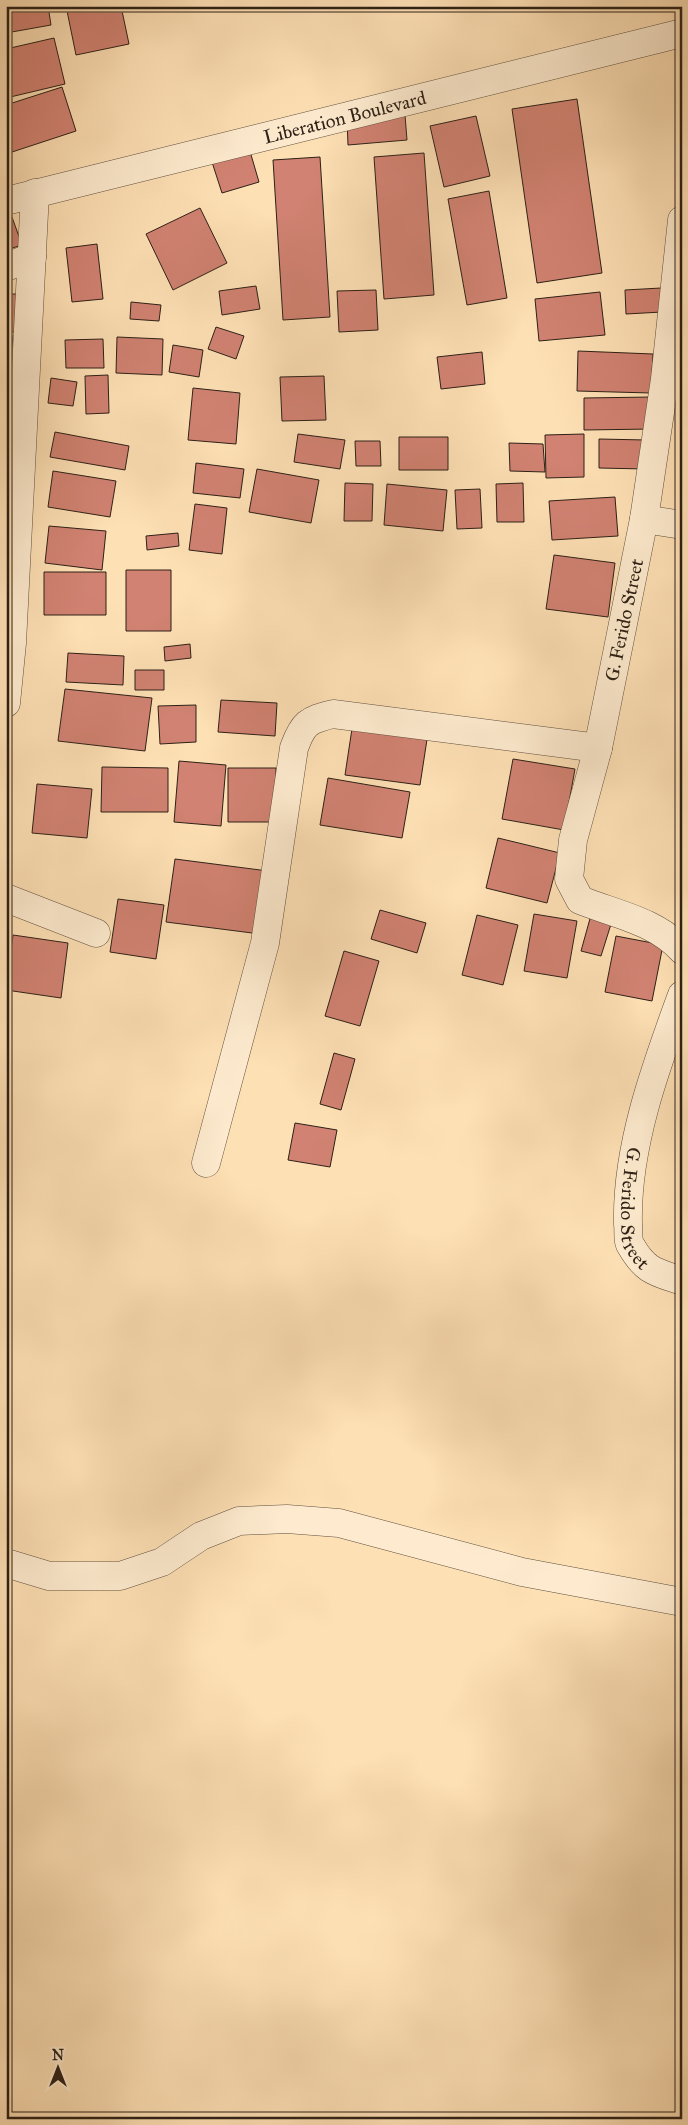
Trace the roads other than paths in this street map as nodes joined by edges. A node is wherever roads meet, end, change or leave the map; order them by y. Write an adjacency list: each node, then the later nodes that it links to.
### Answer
1 (682, 33): 2 (street, Liberation Boulevard)
2 (36, 193): 3 (street, Liberation Boulevard); 5 (street)
3 (6, 201)
4 (682, 220): 7 (street, G. Ferido Street)
5 (32, 257): 6 (street); 9 (street)
6 (6, 267)
7 (644, 519): 8 (street); 10 (street, G. Ferido Street)
8 (682, 525)
9 (6, 703)
10 (598, 748): 13 (street, G. Ferido Street); 15 (street)
11 (6, 898): 12 (street)
12 (96, 933)
13 (682, 950)
14 (682, 994): 16 (street, G. Ferido Street)
15 (206, 1163)
16 (682, 1282)
17 (6, 1562): 18 (street)
18 (682, 1602)

